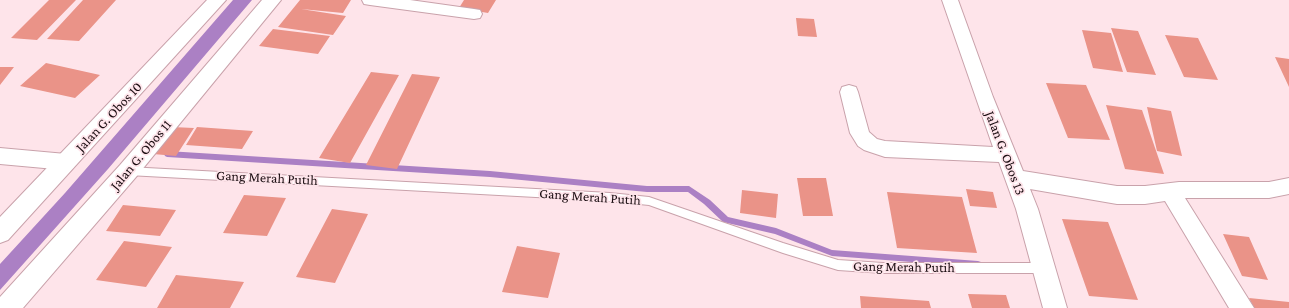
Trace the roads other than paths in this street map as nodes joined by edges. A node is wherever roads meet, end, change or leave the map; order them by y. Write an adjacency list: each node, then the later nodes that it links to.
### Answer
1 (217, 0): 9 (street, Jalan G. Obos 10)
2 (272, 0): 10 (street, Jalan G. Obos 11)
3 (370, 0): 5 (street)
4 (950, 0): 7 (street, Jalan G. Obos 13)
5 (474, 14)
6 (849, 92): 7 (street)
7 (1006, 155): 11 (street, Jalan G. Obos 13)
8 (0, 156): 9 (street)
9 (66, 162): 14 (street, Jalan G. Obos 10)
10 (128, 171): 15 (lane, Gang Merah Putih); 16 (street, Jalan G. Obos 11)
11 (1015, 178): 13 (street); 15 (street, Jalan G. Obos 13)
12 (1289, 186): 13 (street)
13 (1170, 192): 18 (street)
14 (0, 233)
15 (1043, 268): 17 (street, Jalan G. Obos 13)
16 (8, 308)
17 (1055, 308)
18 (1242, 308)

